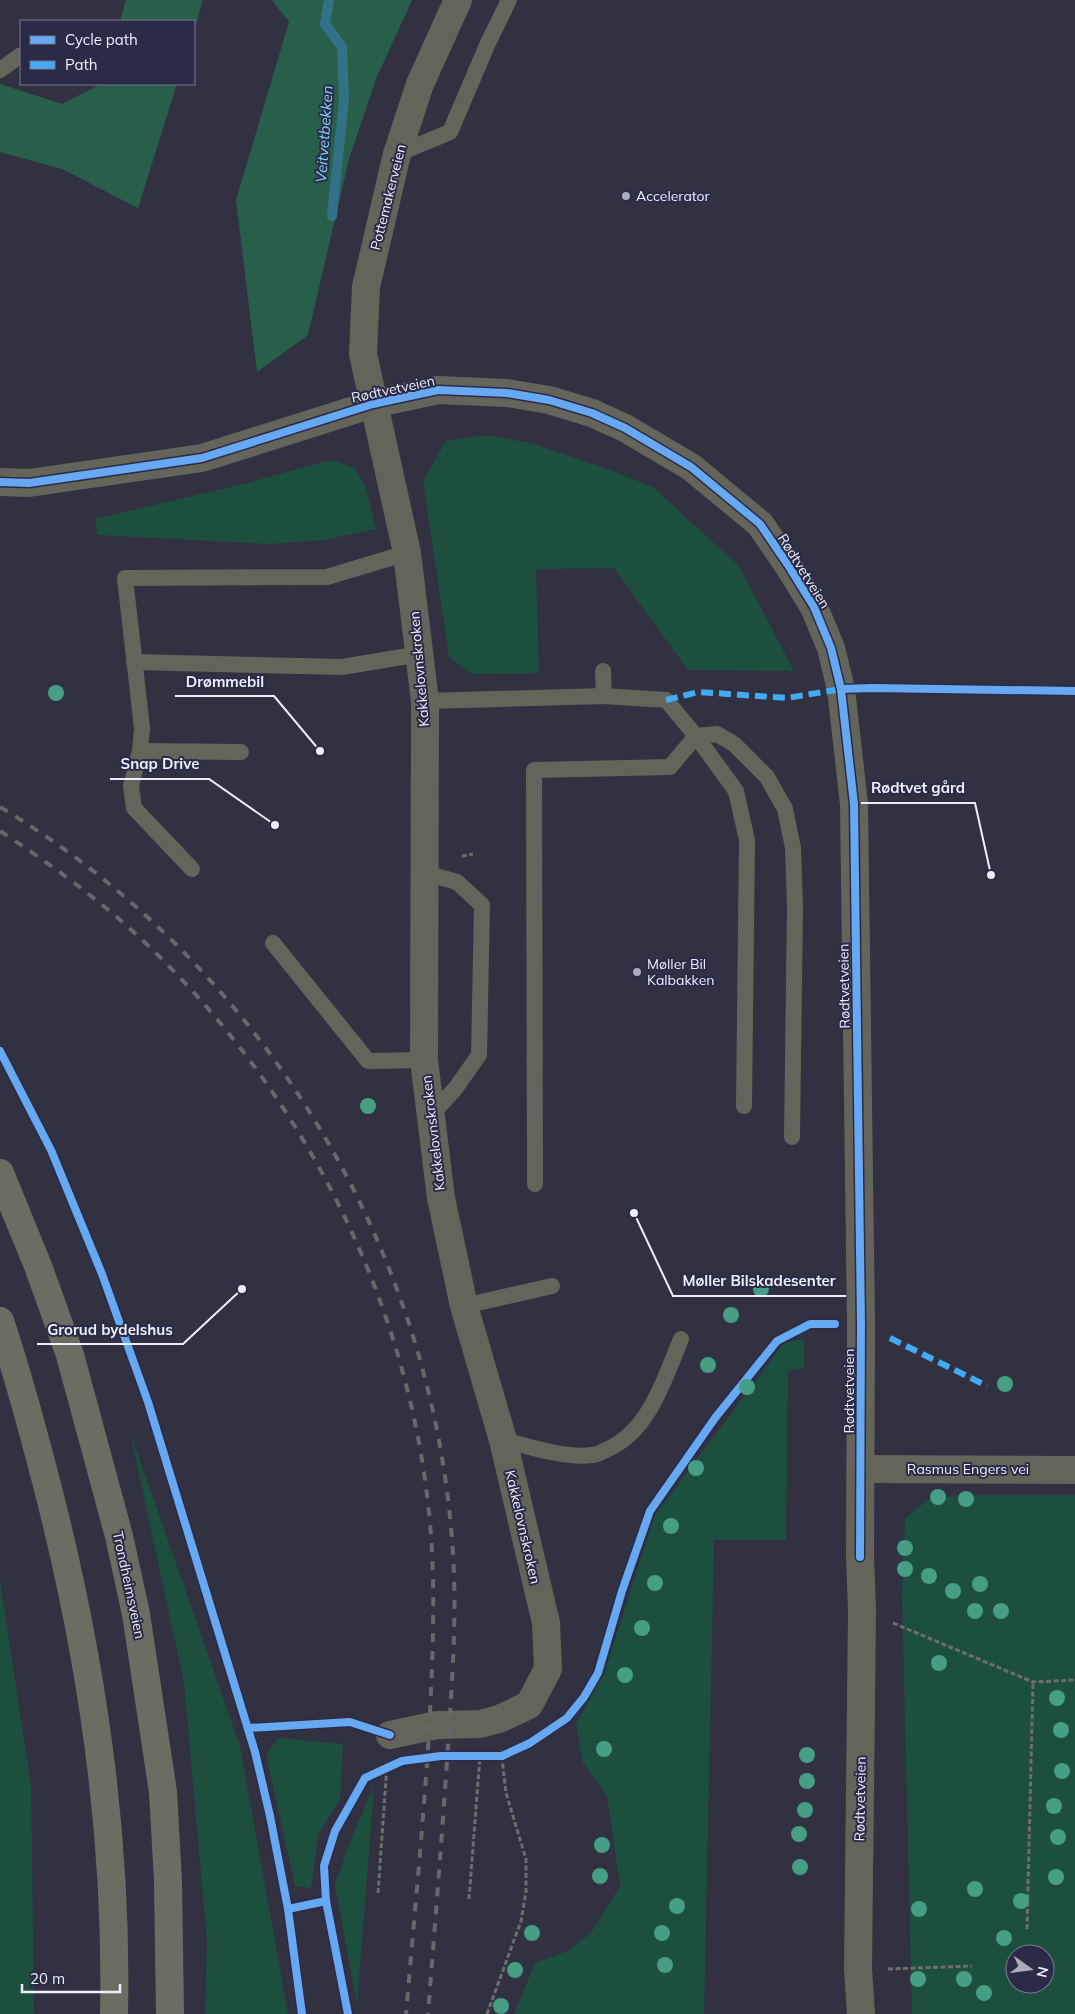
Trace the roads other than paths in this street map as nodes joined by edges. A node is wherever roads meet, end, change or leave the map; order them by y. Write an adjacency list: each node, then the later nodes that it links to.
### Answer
1 (458, 0): 5 (street, Pottemakerveien)
2 (509, 0): 5 (lane)
3 (20, 57): 4 (lane)
4 (0, 70)
5 (397, 154): 6 (street, Pottemakerveien)
6 (373, 404): 7 (street, Rødtvetveien); 8 (street, Kakkelovnskroken); 31 (street, Rødtvetveien)
7 (0, 482)
8 (406, 553): 9 (street, Kakkelovnskroken); 10 (lane)
9 (420, 654): 10 (lane); 13 (street, Kakkelovnskroken)
10 (134, 662): 15 (lane)
11 (603, 671): 12 (lane)
12 (604, 696): 13 (lane); 14 (lane)
13 (425, 701): 18 (street, Kakkelovnskroken)
14 (696, 736): 21 (lane); 23 (lane); 25 (lane)
15 (140, 750): 16 (lane); 17 (lane)
16 (241, 752)
17 (192, 869)
18 (425, 873): 20 (street, Kakkelovnskroken); 22 (lane)
19 (273, 943): 20 (lane)
20 (424, 1060): 22 (street, Kakkelovnskroken)
21 (744, 1106)
22 (431, 1116): 27 (street, Kakkelovnskroken)
23 (792, 1137)
24 (0, 1173): 35 (highway, Trondheimsveien)
25 (535, 1184)
26 (552, 1286): 27 (lane)
27 (464, 1306): 30 (street, Kakkelovnskroken)
28 (0, 1321): 34 (highway)
29 (681, 1339): 30 (lane)
30 (503, 1440): 33 (street, Kakkelovnskroken)
31 (861, 1469): 32 (street, Rasmus Engers vei); 36 (street, Rødtvetveien)
32 (1075, 1470)
33 (390, 1735)
34 (114, 2014)
35 (170, 2014)
36 (860, 2014)

